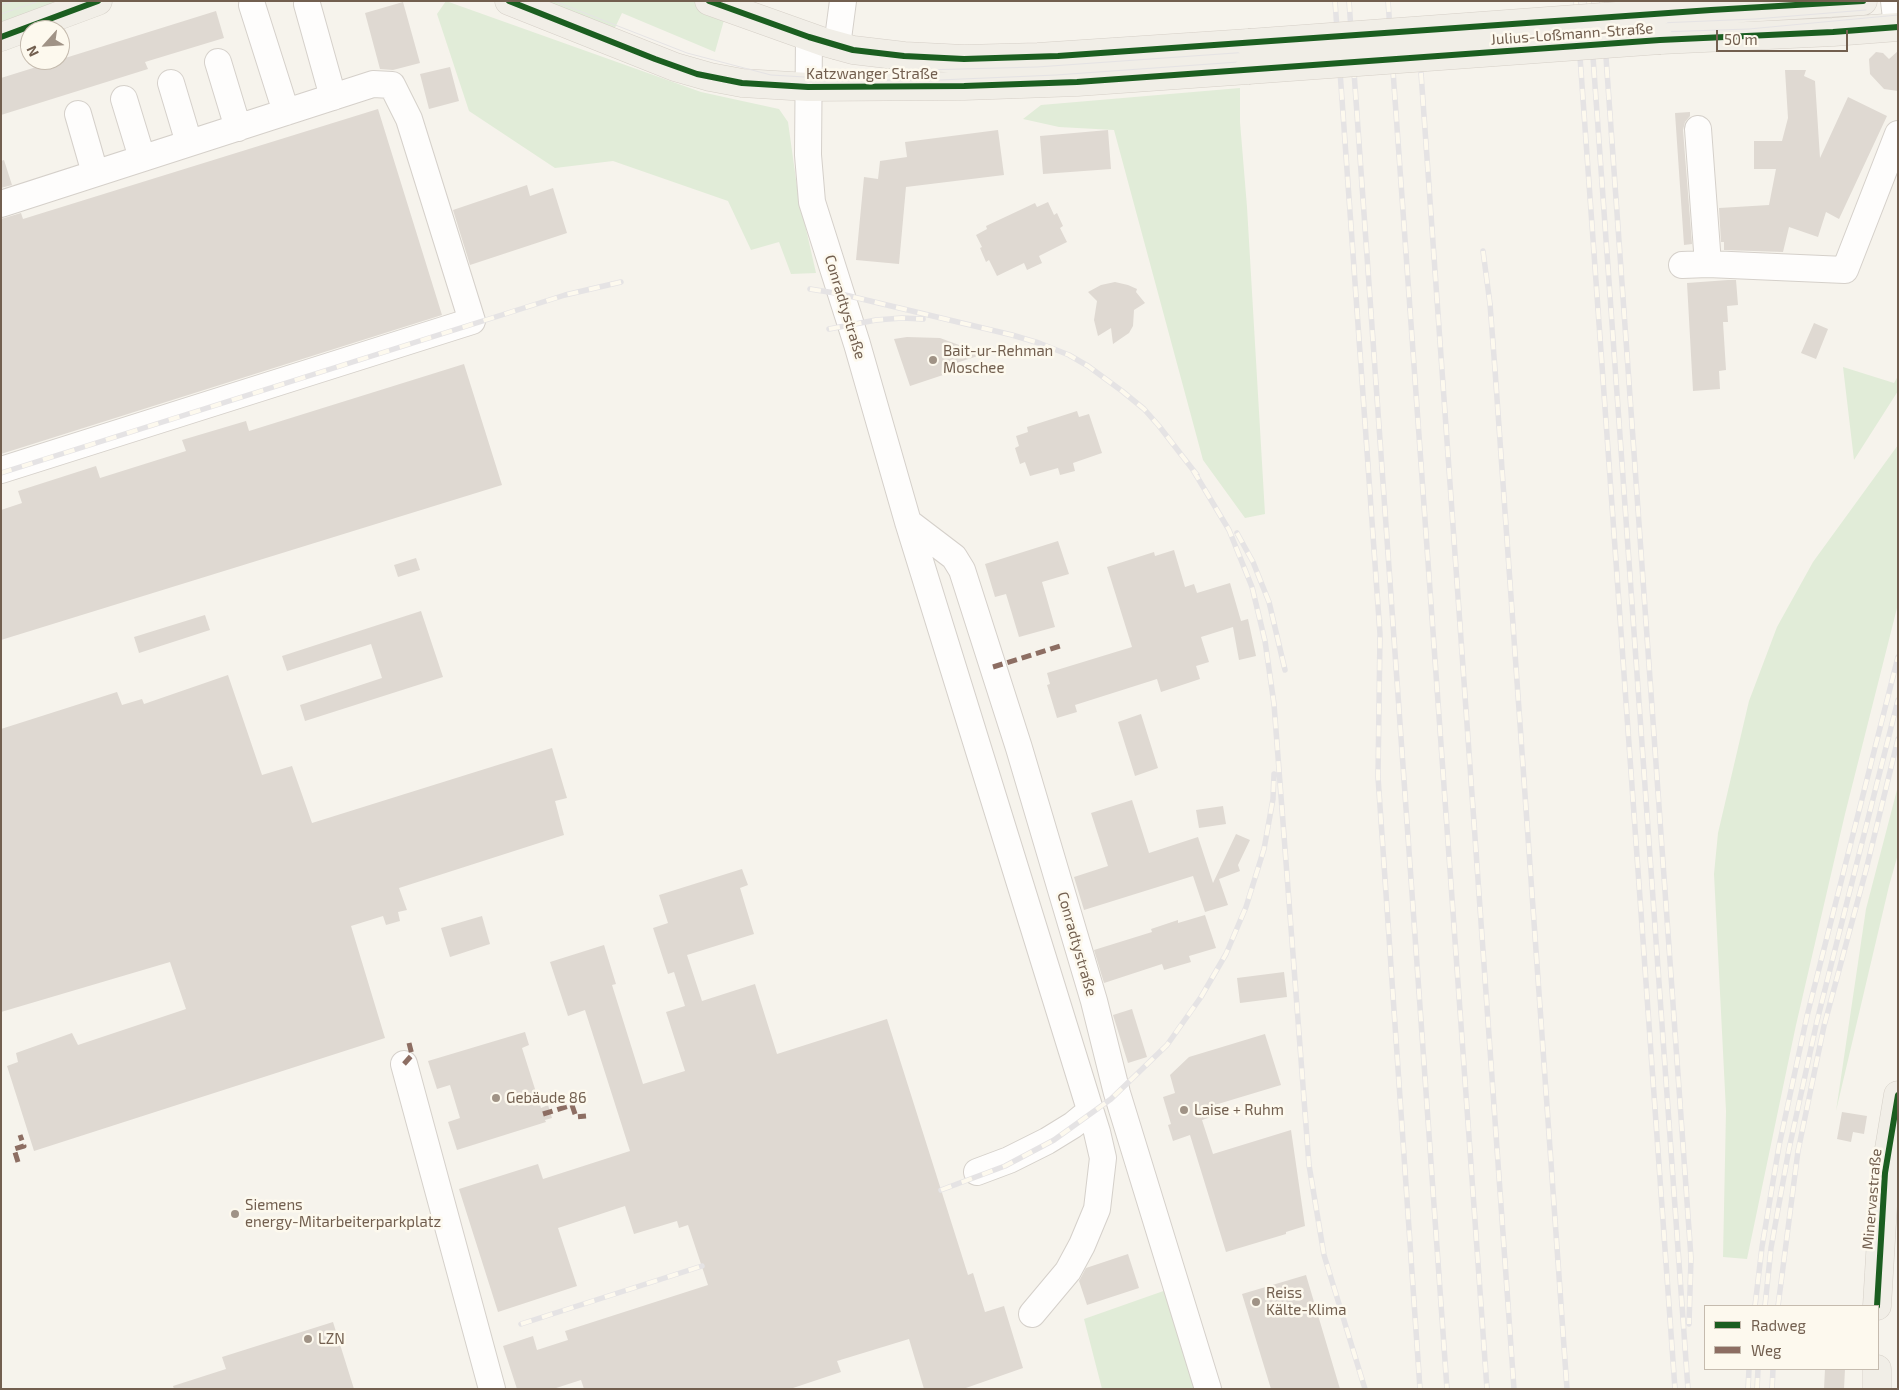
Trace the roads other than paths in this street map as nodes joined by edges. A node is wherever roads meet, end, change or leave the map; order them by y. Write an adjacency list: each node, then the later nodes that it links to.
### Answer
1 (98, 1): 11 (main road)
2 (509, 1): 18 (main road, Katzwanger Straße)
3 (709, 1): 12 (main road, Katzwanger Straße)
4 (843, 1): 14 (street)
5 (1863, 1): 9 (main road, Julius-Loßmann-Straße)
6 (1894, 1): 10 (street)
7 (307, 4): 19 (street)
8 (252, 5): 21 (street)
9 (1658, 26): 10 (main road, Julius-Loßmann-Straße); 13 (main road, Julius-Loßmann-Straße, bridge); 16 (main road, Julius-Loßmann-Straße, bridge)
10 (1898, 27)
11 (1, 37)
12 (809, 38): 14 (main road, Katzwanger Straße); 18 (street, Conradtystraße)
13 (1249, 43): 14 (main road, Katzwanger Straße)
14 (837, 46)
15 (218, 62): 23 (street)
16 (1248, 70): 18 (main road, Katzwanger Straße)
17 (171, 83): 26 (street)
18 (808, 87): 33 (street, Conradtystraße)
19 (333, 97): 21 (street); 32 (street)
20 (124, 99): 27 (street)
21 (286, 112): 23 (street)
22 (78, 114): 28 (street)
23 (238, 128): 26 (street)
24 (1698, 129): 30 (street)
25 (1898, 134): 30 (street)
26 (189, 143): 27 (street)
27 (142, 158): 28 (street)
28 (96, 173): 29 (street)
29 (1, 204)
30 (1708, 264): 31 (street)
31 (1682, 265)
32 (1, 470)
33 (908, 522): 36 (street, Conradtystraße); 42 (street, Conradtystraße)
34 (404, 1064): 41 (street)
35 (1898, 1095): 38 (main road, Minervastraße)
36 (1090, 1111): 37 (street); 39 (street, Conradtystraße)
37 (977, 1172)
38 (1877, 1305)
39 (1032, 1314)
40 (1877, 1370): 43 (main road)
41 (492, 1389)
42 (1208, 1389)
43 (1877, 1389)

